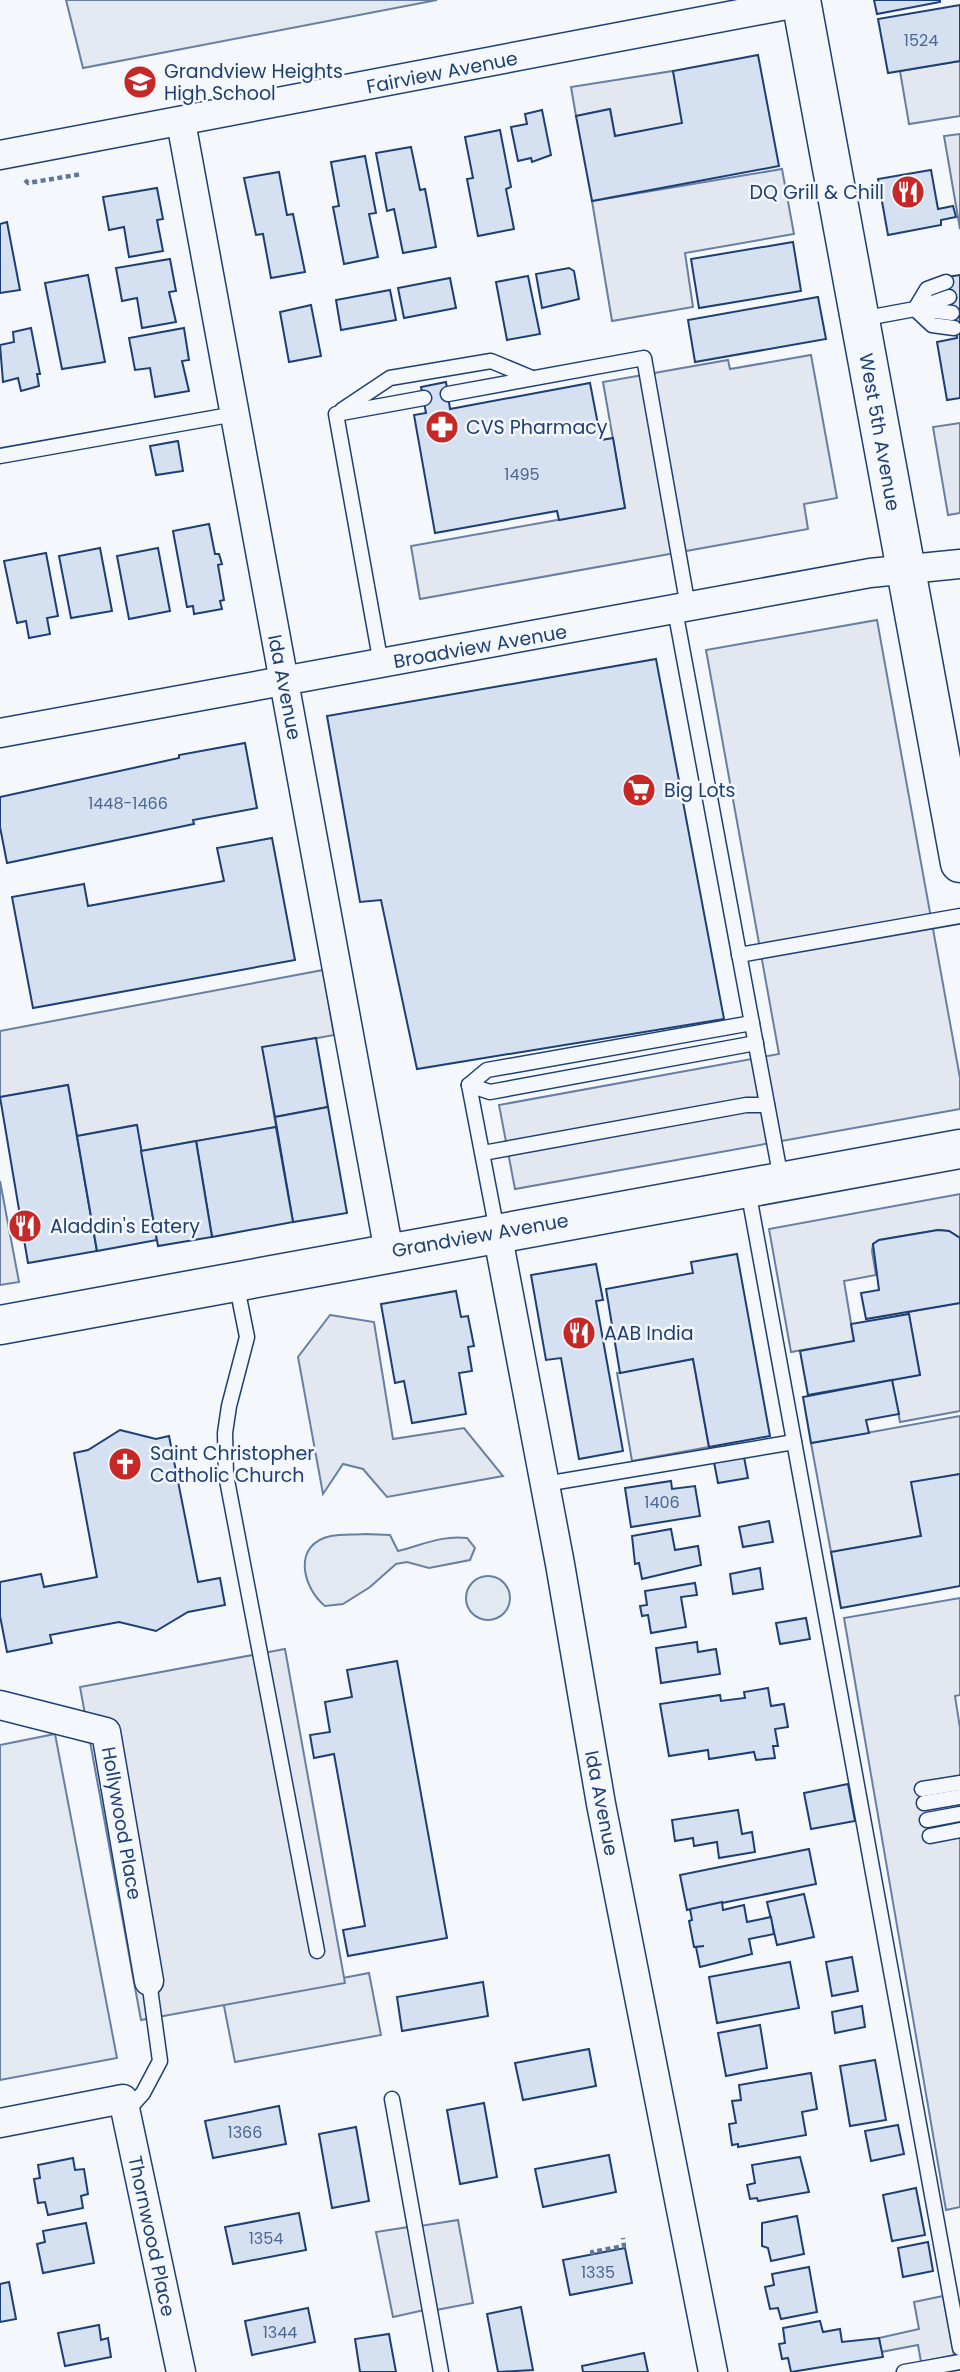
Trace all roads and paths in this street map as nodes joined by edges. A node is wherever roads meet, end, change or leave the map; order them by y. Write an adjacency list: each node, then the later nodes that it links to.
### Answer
1 (801, 1): 2 (street, Fairview Avenue); 7 (main road, West 5th Avenue)
2 (181, 122): 3 (street, Fairview Avenue); 12 (street, Ida Avenue)
3 (0, 155)
4 (946, 282): 6 (lane)
5 (949, 297): 6 (lane)
6 (915, 309): 7 (lane); 8 (lane)
7 (859, 320): 16 (main road, West 5th Avenue)
8 (953, 320)
9 (533, 378): 10 (lane); 13 (lane); 17 (lane)
10 (447, 394)
11 (424, 398): 13 (lane)
12 (235, 414): 14 (lane); 19 (street, Ida Avenue)
13 (336, 414): 18 (lane)
14 (0, 456)
15 (960, 564): 16 (street, Broadview Avenue)
16 (906, 570): 17 (street, Broadview Avenue); 21 (main road, West 5th Avenue)
17 (682, 608): 18 (street, Broadview Avenue); 23 (lane)
18 (381, 664): 19 (street, Broadview Avenue)
19 (284, 681): 20 (street, Broadview Avenue); 32 (street, Ida Avenue)
20 (0, 733)
21 (960, 863)
22 (960, 916): 23 (lane)
23 (739, 955): 24 (lane)
24 (752, 1023): 25 (lane); 26 (lane)
25 (755, 1043): 26 (lane); 27 (lane)
26 (469, 1085): 29 (lane)
27 (767, 1105): 29 (lane); 30 (lane)
28 (960, 1149): 30 (main road, Grandview Avenue)
29 (483, 1153): 31 (lane)
30 (764, 1182): 31 (main road, Grandview Avenue); 35 (lane)
31 (497, 1232): 32 (main road, Grandview Avenue); 36 (street, Ida Avenue)
32 (389, 1252): 33 (main road, Grandview Avenue)
33 (236, 1280): 34 (main road, Grandview Avenue); 44 (lane)
34 (0, 1325)
35 (794, 1442): 36 (lane); 51 (lane)
36 (545, 1484): 55 (street, Ida Avenue)
37 (0, 1705): 45 (street, Hollywood Place)
38 (960, 1783): 39 (lane)
39 (960, 1797)
40 (960, 1814): 41 (lane)
41 (928, 1820)
42 (960, 1830): 43 (lane)
43 (930, 1836)
44 (317, 1951)
45 (149, 1981): 47 (lane)
46 (393, 2099): 54 (lane)
47 (124, 2106): 48 (street); 53 (street, Thornwood Place)
48 (0, 2123)
49 (623, 2238): 50 (path)
50 (593, 2255)
51 (960, 2347)
52 (960, 2361): 56 (lane)
53 (181, 2372)
54 (441, 2372)
55 (713, 2372)
56 (904, 2372)

